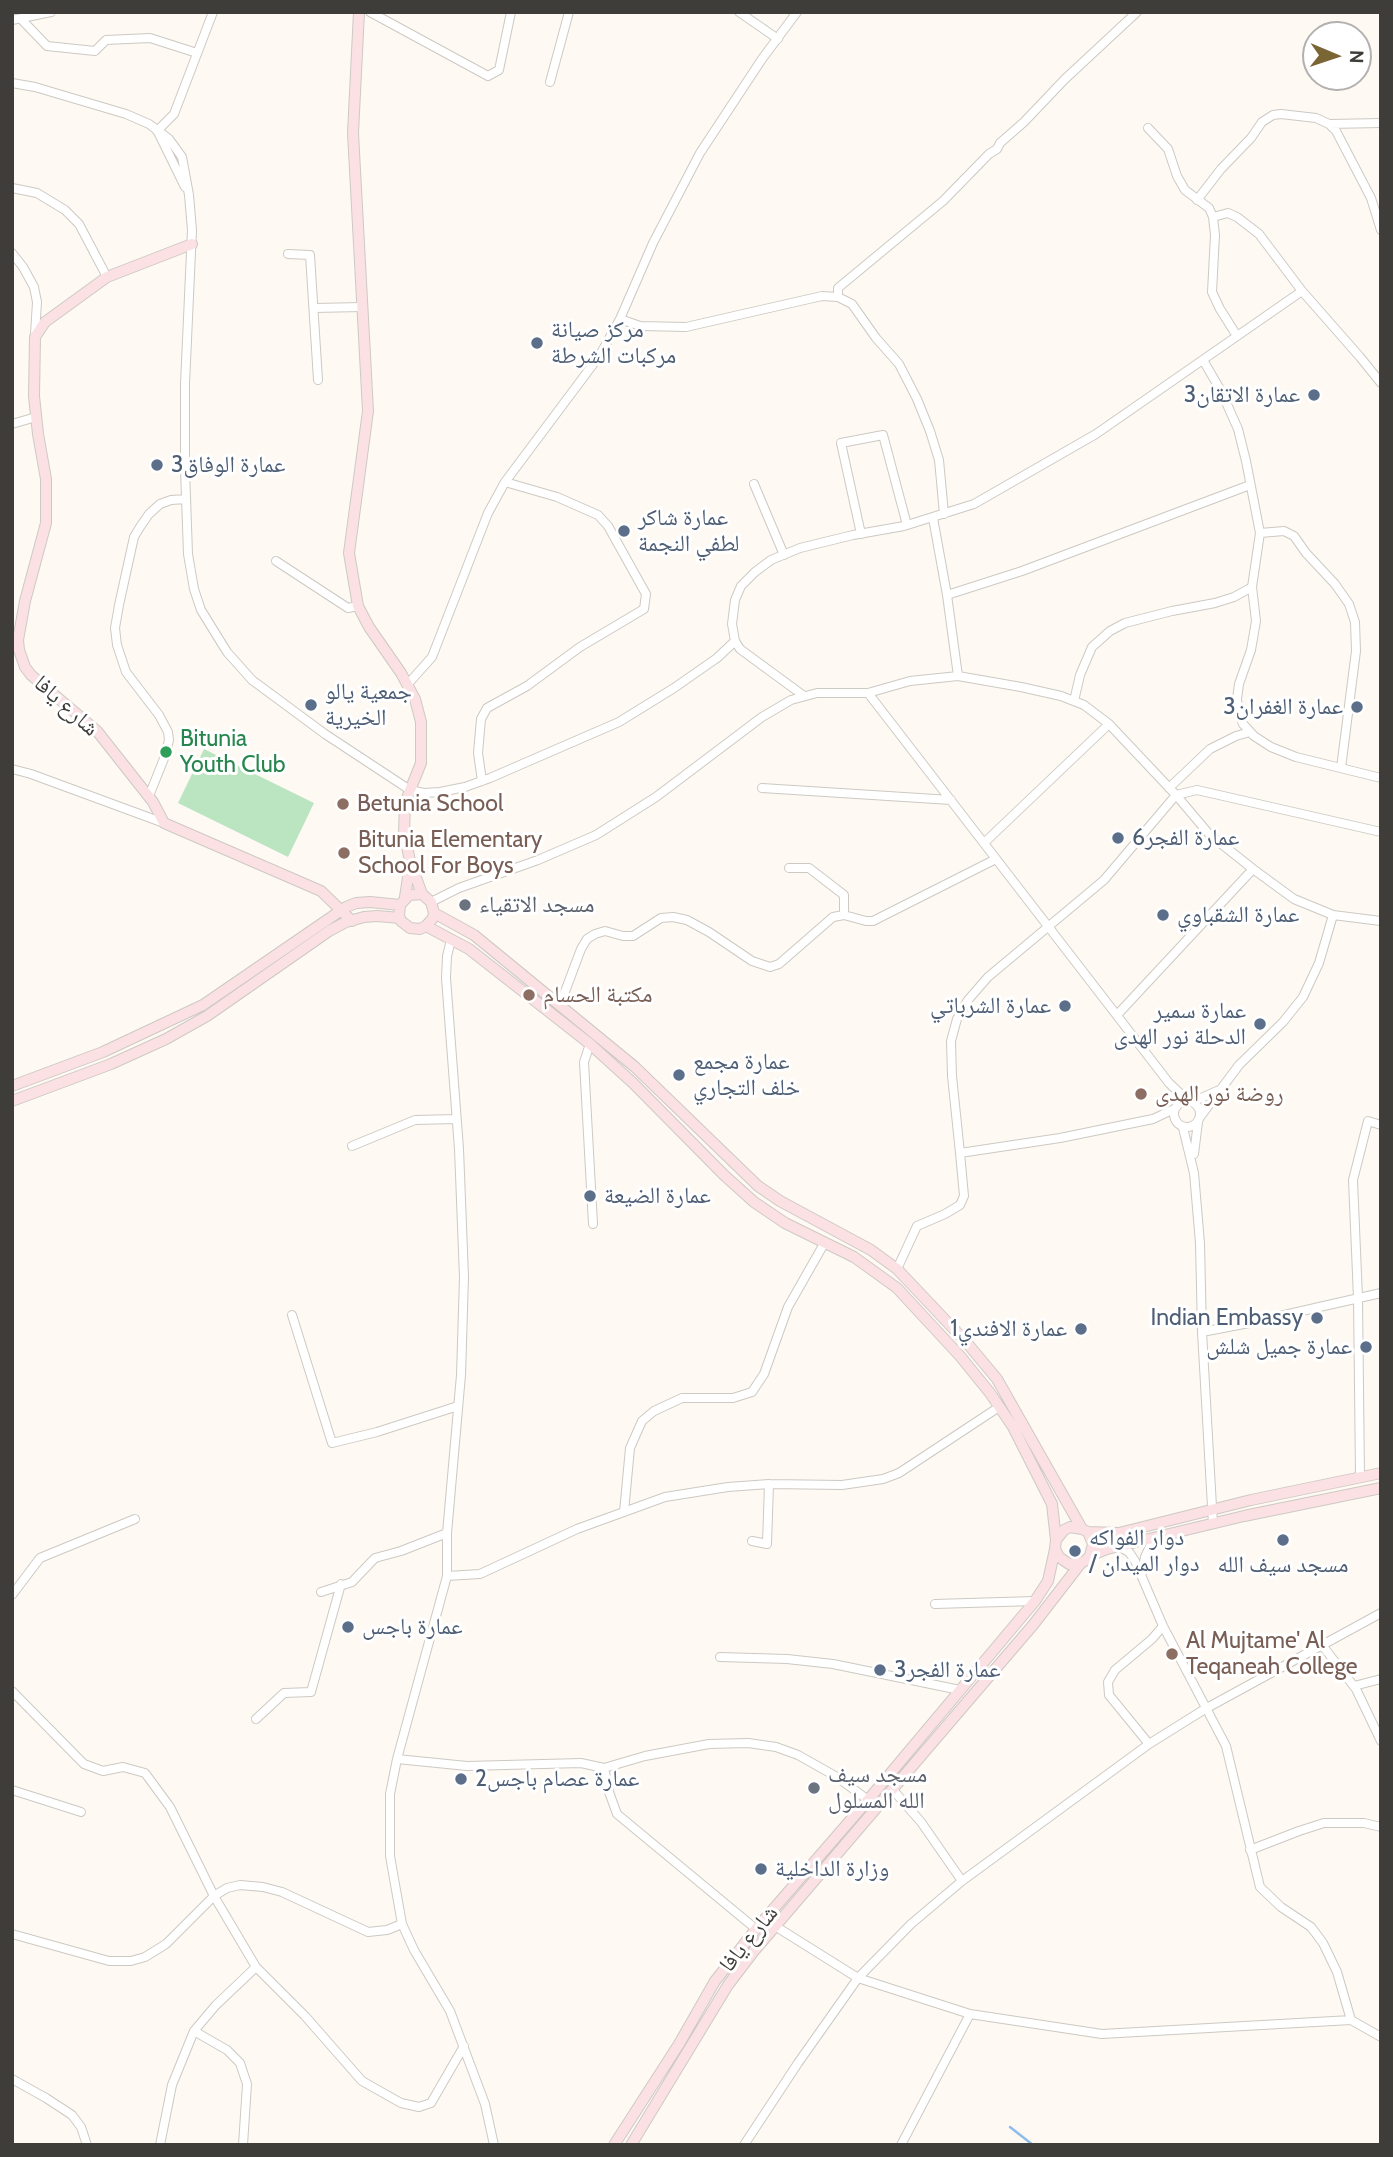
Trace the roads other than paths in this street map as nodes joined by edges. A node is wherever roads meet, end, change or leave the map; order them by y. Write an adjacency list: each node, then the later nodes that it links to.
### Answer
1 (51, 12): 10 (street)
2 (213, 12): 12 (street)
3 (359, 12): 29 (main road)
4 (370, 12): 5 (street)
5 (511, 12)
6 (569, 12): 14 (street)
7 (739, 12): 11 (street)
8 (797, 12): 11 (street)
9 (1137, 12): 28 (street)
10 (17, 20): 12 (street)
11 (778, 39): 31 (street)
12 (197, 53): 18 (street)
13 (12, 82): 18 (street)
14 (550, 82)
15 (1381, 123): 16 (street)
16 (1329, 124): 20 (street); 22 (street)
17 (1148, 128): 20 (street)
18 (158, 131): 23 (street)
19 (12, 188): 26 (street)
20 (1197, 200): 21 (street)
21 (1213, 217): 27 (street); 32 (street)
22 (1381, 230)
23 (192, 244): 26 (main road); 42 (street)
24 (12, 253): 33 (street)
25 (288, 254): 30 (street)
26 (107, 277): 33 (main road)
27 (1302, 291): 32 (street); 36 (street)
28 (838, 297): 31 (street); 43 (street)
29 (362, 307): 30 (street); 52 (main road)
30 (314, 308): 35 (street)
31 (620, 319): 39 (street)
32 (1237, 336): 34 (street)
33 (35, 337): 37 (main road, شارع يافا)
34 (1203, 360): 41 (street); 43 (street)
35 (318, 380)
36 (1381, 383)
37 (36, 417): 38 (street); 69 (main road, شارع يافا)
38 (12, 424)
39 (505, 482): 55 (street); 64 (street)
40 (754, 484): 48 (street)
41 (1250, 485): 46 (street); 51 (street)
42 (186, 499): 67 (street); 69 (street)
43 (944, 514): 44 (street)
44 (933, 517): 45 (street); 51 (street)
45 (907, 526): 47 (street); 47 (street)
46 (1260, 533): 50 (street); 61 (street)
47 (860, 534): 48 (street)
48 (783, 555): 53 (street)
49 (276, 561): 52 (street)
50 (1252, 587): 58 (street); 60 (street)
51 (947, 595): 54 (street)
52 (358, 606): 55 (main road)
53 (735, 641): 57 (street); 64 (street)
54 (958, 676): 56 (street); 58 (street)
55 (407, 685): 67 (main road)
56 (868, 693): 57 (street); 70 (street)
57 (804, 696): 79 (street)
58 (1074, 701): 59 (street)
59 (1109, 724): 66 (street); 73 (street)
60 (1250, 732): 61 (street); 66 (street)
61 (1341, 768): 63 (street)
62 (12, 769): 71 (street)
63 (1381, 778)
64 (482, 781): 67 (street)
65 (762, 788): 70 (street)
66 (1169, 788): 68 (street)
67 (410, 790): 75 (main road)
68 (1176, 795): 72 (street); 77 (street); 87 (street)
69 (149, 796): 71 (main road, شارع يافا)
70 (951, 800): 73 (street)
71 (164, 823): 80 (main road)
72 (1381, 832)
73 (984, 843): 74 (street)
74 (996, 859): 81 (street); 87 (street)
75 (410, 861): 78 (main road); 79 (main road)
76 (789, 868): 81 (street)
77 (1253, 869): 82 (street); 90 (street)
78 (402, 901): 79 (main road); 80 (main road); 83 (main road)
79 (429, 903): 86 (main road); 89 (main road)
80 (342, 909): 84 (main road); 93 (main road)
81 (844, 915): 89 (street)
82 (1334, 915): 85 (street); 94 (street)
83 (400, 918): 84 (main road); 86 (main road)
84 (352, 921): 95 (main road)
85 (1381, 921)
86 (425, 926): 88 (main road)
87 (1048, 926): 90 (street); 104 (street)
88 (451, 940): 91 (main road); 98 (street)
89 (560, 1005): 108 (main road)
90 (1117, 1015): 92 (street)
91 (590, 1044): 106 (street); 107 (main road)
92 (1169, 1083): 96 (street); 97 (street)
93 (12, 1086)
94 (1220, 1090): 96 (street); 100 (street)
95 (12, 1101)
96 (1190, 1102): 97 (street); 100 (street)
97 (1175, 1107): 99 (street); 102 (street)
98 (456, 1119): 103 (street); 113 (street)
99 (1153, 1119): 102 (street); 104 (street)
100 (1199, 1119): 102 (street); 105 (street)
101 (1381, 1125): 110 (street)
102 (1181, 1127): 105 (street)
103 (352, 1146)
104 (960, 1153): 108 (street)
105 (1193, 1167): 112 (street)
106 (593, 1224)
107 (825, 1242): 114 (main road); 120 (street)
108 (897, 1269): 123 (main road)
109 (1381, 1293): 110 (street)
110 (1358, 1298): 112 (street); 116 (street)
111 (292, 1315): 113 (street)
112 (1202, 1332): 119 (street)
113 (458, 1406): 124 (street)
114 (999, 1407): 117 (street); 127 (main road)
115 (1381, 1473): 116 (main road)
116 (1360, 1477): 119 (main road)
117 (769, 1484): 120 (street); 126 (street)
118 (1381, 1488): 122 (main road)
119 (1212, 1510): 122 (street); 123 (main road)
120 (624, 1512): 131 (street)
121 (135, 1519): 134 (street)
122 (1213, 1524): 125 (main road)
123 (1085, 1530): 127 (main road); 129 (main road)
124 (447, 1533): 131 (street); 132 (street)
125 (1154, 1538): 128 (main road); 130 (street)
126 (752, 1541)
127 (1056, 1544): 129 (main road); 135 (main road, شارع يافا)
128 (1117, 1546): 129 (main road); 130 (street)
129 (1085, 1560): 152 (main road, شارع يافا)
130 (1142, 1573): 138 (street)
131 (447, 1576): 149 (street)
132 (341, 1584): 133 (street); 146 (street)
133 (321, 1592)
134 (12, 1595)
135 (1035, 1601): 136 (street); 143 (main road, شارع يافا)
136 (935, 1604)
137 (1381, 1613): 139 (street)
138 (1163, 1626): 145 (street); 148 (street)
139 (1322, 1645): 142 (street); 145 (street)
140 (720, 1657): 143 (street)
141 (1381, 1679): 142 (street)
142 (1354, 1686): 147 (street)
143 (960, 1690): 153 (main road, شارع يافا)
144 (12, 1691): 158 (street)
145 (1205, 1709): 148 (street); 156 (street)
146 (256, 1719)
147 (1381, 1741)
148 (1149, 1744): 157 (street)
149 (397, 1759): 150 (street); 159 (street)
150 (604, 1768): 153 (street); 161 (street)
151 (12, 1790): 154 (street)
152 (893, 1790): 157 (street); 160 (main road, شارع يافا)
153 (868, 1800): 161 (main road, شارع يافا)
154 (81, 1812)
155 (1381, 1827): 156 (street)
156 (1250, 1850): 166 (street)
157 (962, 1881): 164 (street)
158 (214, 1896): 159 (street); 162 (street); 163 (street)
159 (401, 1924): 169 (street)
160 (775, 1926): 164 (street); 176 (main road, شارع يافا)
161 (756, 1929): 175 (main road, شارع يافا)
162 (12, 1934)
163 (256, 1966): 167 (street); 169 (street)
164 (858, 1978): 165 (street); 177 (street)
165 (970, 2014): 166 (street); 178 (street)
166 (1351, 2020): 168 (street)
167 (194, 2031): 172 (street); 173 (street)
168 (1381, 2036)
169 (464, 2046): 174 (street)
170 (12, 2079): 171 (street)
171 (87, 2145)
172 (160, 2145)
173 (243, 2145)
174 (494, 2145)
175 (614, 2145)
176 (631, 2145)
177 (744, 2145)
178 (901, 2145)

